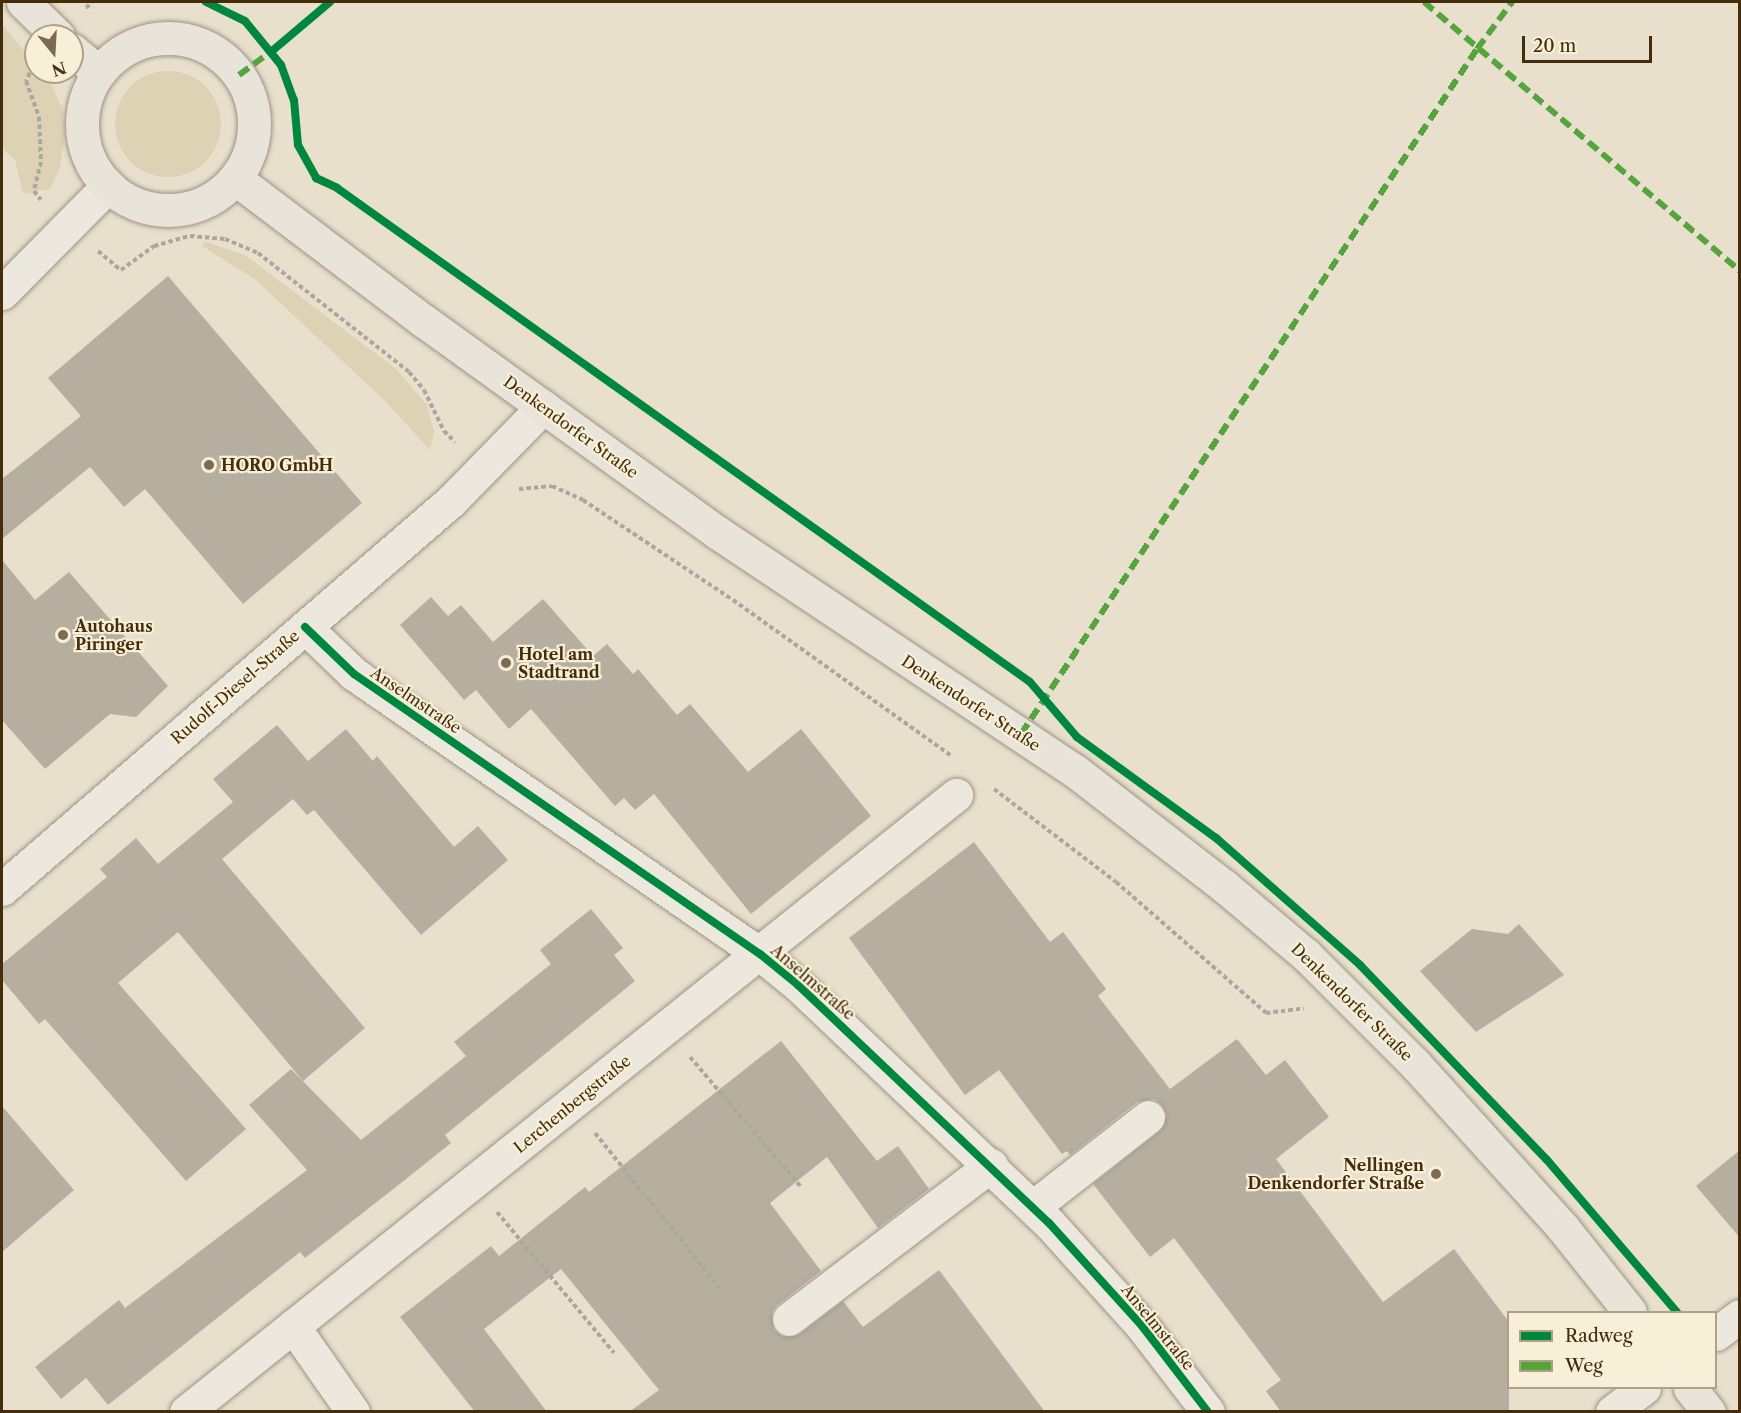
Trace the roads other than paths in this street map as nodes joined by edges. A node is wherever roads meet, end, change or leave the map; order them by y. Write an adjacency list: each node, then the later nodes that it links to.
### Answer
1 (23, 2): 2 (main road)
2 (46, 24)
3 (84, 60): 4 (main road)
4 (99, 73): 5 (main road); 6 (main road)
5 (236, 178): 6 (main road); 8 (main road, Denkendorfer Straße)
6 (108, 186): 7 (street)
7 (2, 293)
8 (543, 406): 9 (street, Rudolf-Diesel-Straße); 16 (main road, Denkendorfer Straße)
9 (305, 627): 11 (street, Rudolf-Diesel-Straße); 12 (street, Anselmstraße)
10 (956, 795): 12 (street, Lerchenbergstraße)
11 (2, 889)
12 (760, 954): 14 (street, Anselmstraße); 19 (street, Lerchenbergstraße)
13 (1148, 1117): 15 (street)
14 (991, 1165): 15 (street, Anselmstraße); 18 (street)
15 (1033, 1207): 25 (street, Anselmstraße)
16 (1629, 1311)
17 (1740, 1316): 20 (street)
18 (789, 1319)
19 (292, 1326): 23 (street, Lerchenbergstraße); 24 (street)
20 (1717, 1333)
21 (1643, 1389): 26 (street)
22 (1691, 1389): 27 (main road)
23 (186, 1412)
24 (353, 1412)
25 (1208, 1412)
26 (1612, 1412)
27 (1709, 1412)

